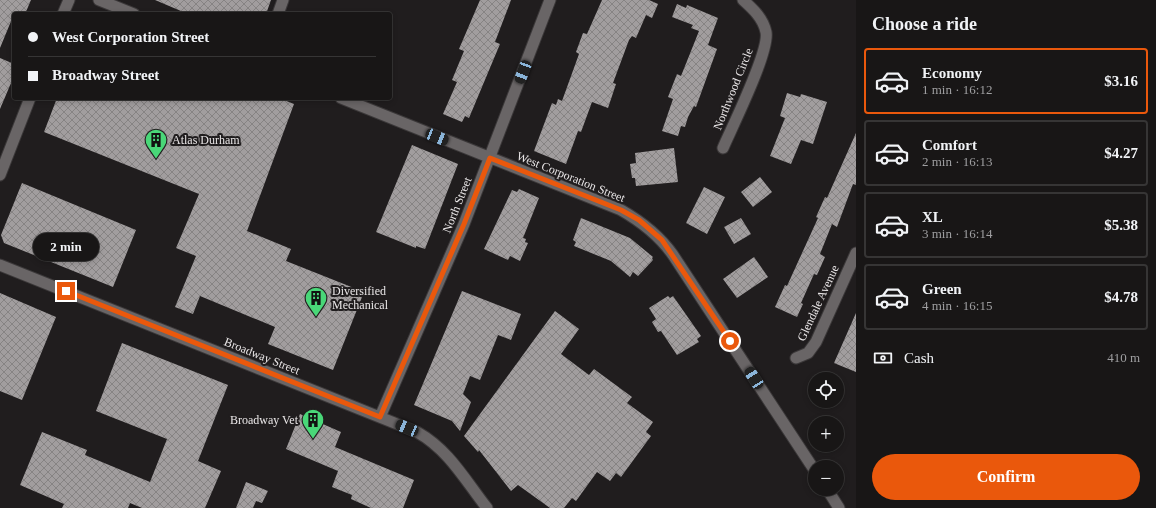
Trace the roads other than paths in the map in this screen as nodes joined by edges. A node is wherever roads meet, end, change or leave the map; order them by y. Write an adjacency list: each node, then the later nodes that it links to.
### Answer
1 (69, 0): 6 (street)
2 (99, 0): 7 (street)
3 (283, 0): 8 (street)
4 (550, 0): 12 (street, North Street)
5 (743, 0): 11 (street, Northwood Circle)
6 (64, 12)
7 (129, 12)
8 (279, 12)
9 (29, 100): 13 (street)
10 (346, 100): 12 (street, West Corporation Street)
11 (723, 148)
12 (490, 158): 17 (street, North Street); 18 (street, West Corporation Street)
13 (0, 175)
14 (856, 253): 16 (street, Glendale Avenue)
15 (0, 265): 17 (street, Broadway Street)
16 (796, 358)
17 (380, 417): 20 (street, Broadway Street)
18 (808, 460)
19 (831, 496): 21 (street)
20 (487, 508)
21 (839, 508)

